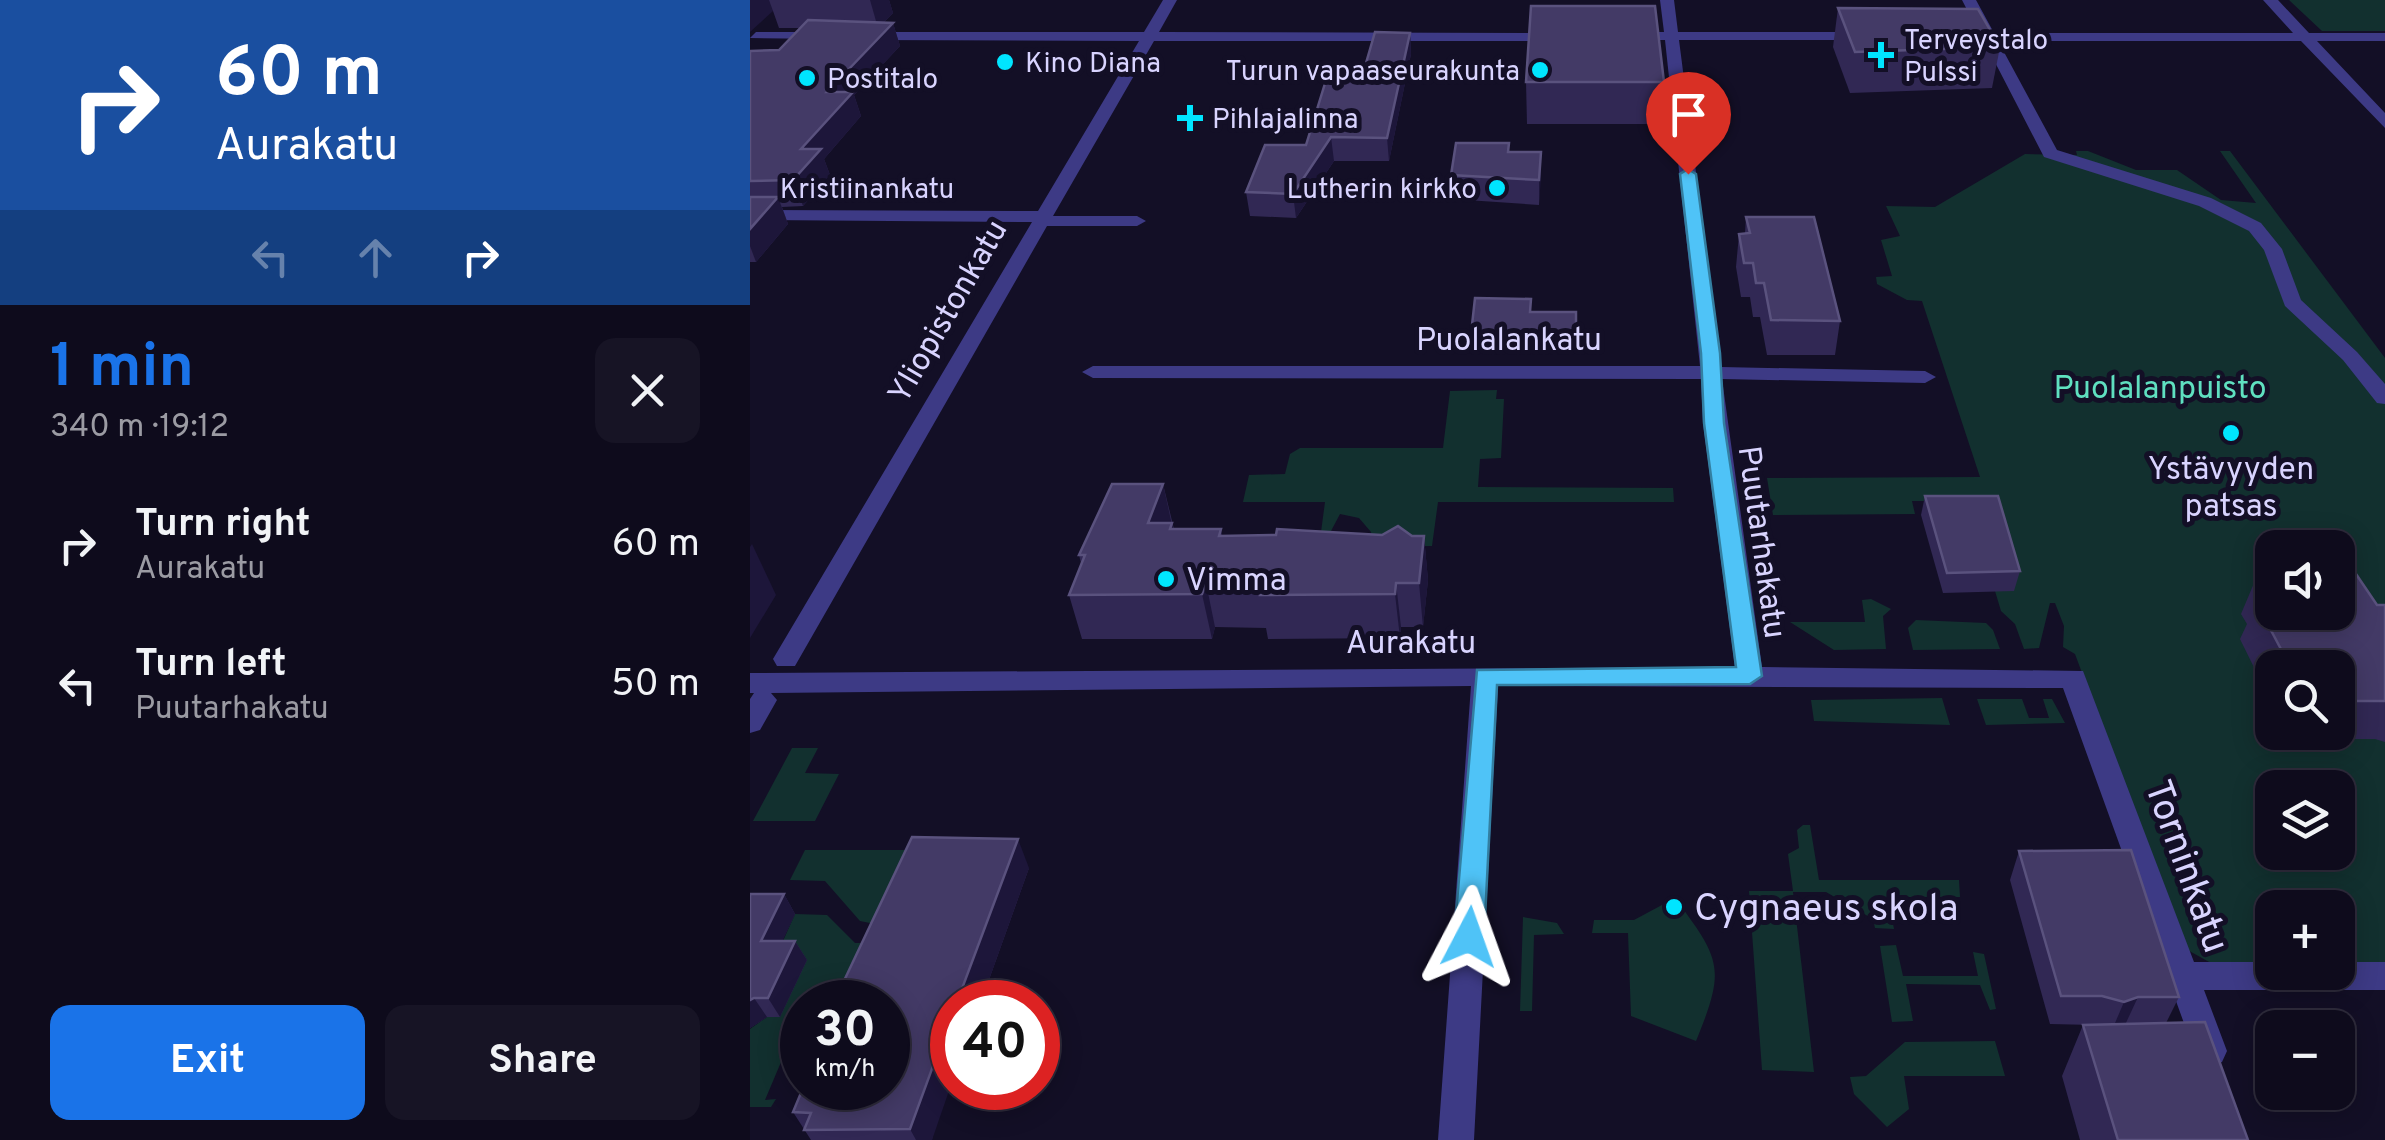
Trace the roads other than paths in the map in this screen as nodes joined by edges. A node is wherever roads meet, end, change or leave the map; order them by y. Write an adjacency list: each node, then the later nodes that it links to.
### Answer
1 (1170, 0): 7 (street, Yliopistonkatu)
2 (1667, 0): 9 (street, Puutarhakatu)
3 (1968, 0): 12 (street)
4 (2270, 0): 13 (street)
5 (770, 23): 15 (street)
6 (1578, 35): 7 (street)
7 (1149, 36): 15 (street); 19 (street, Yliopistonkatu)
8 (1607, 36): 9 (street)
9 (1672, 36): 10 (street); 22 (street, Puutarhakatu)
10 (1879, 36)
11 (1950, 36): 12 (street)
12 (1988, 36): 13 (street); 24 (street)
13 (2304, 37): 14 (street); 17 (street)
14 (2385, 37)
15 (753, 43): 16 (street)
16 (792, 58)
17 (2385, 123)
18 (750, 216): 19 (street, Kristiinankatu)
19 (1042, 218): 20 (street, Kristiinankatu); 25 (street, Yliopistonkatu)
20 (1137, 221)
21 (1093, 372): 22 (street, Puolalankatu)
22 (1712, 373): 23 (street, Puolalankatu); 27 (street, Puutarhakatu)
23 (1924, 377)
24 (2385, 398)
25 (786, 658)
26 (1485, 676): 27 (street, Aurakatu); 29 (street, Aurakatu); 33 (street)
27 (1750, 676): 28 (street, Aurakatu)
28 (2073, 678): 30 (street, Torninkatu)
29 (754, 702)
30 (2184, 976): 31 (street); 32 (street, Torninkatu)
31 (2385, 976)
32 (2224, 1088)
33 (1456, 1140)

